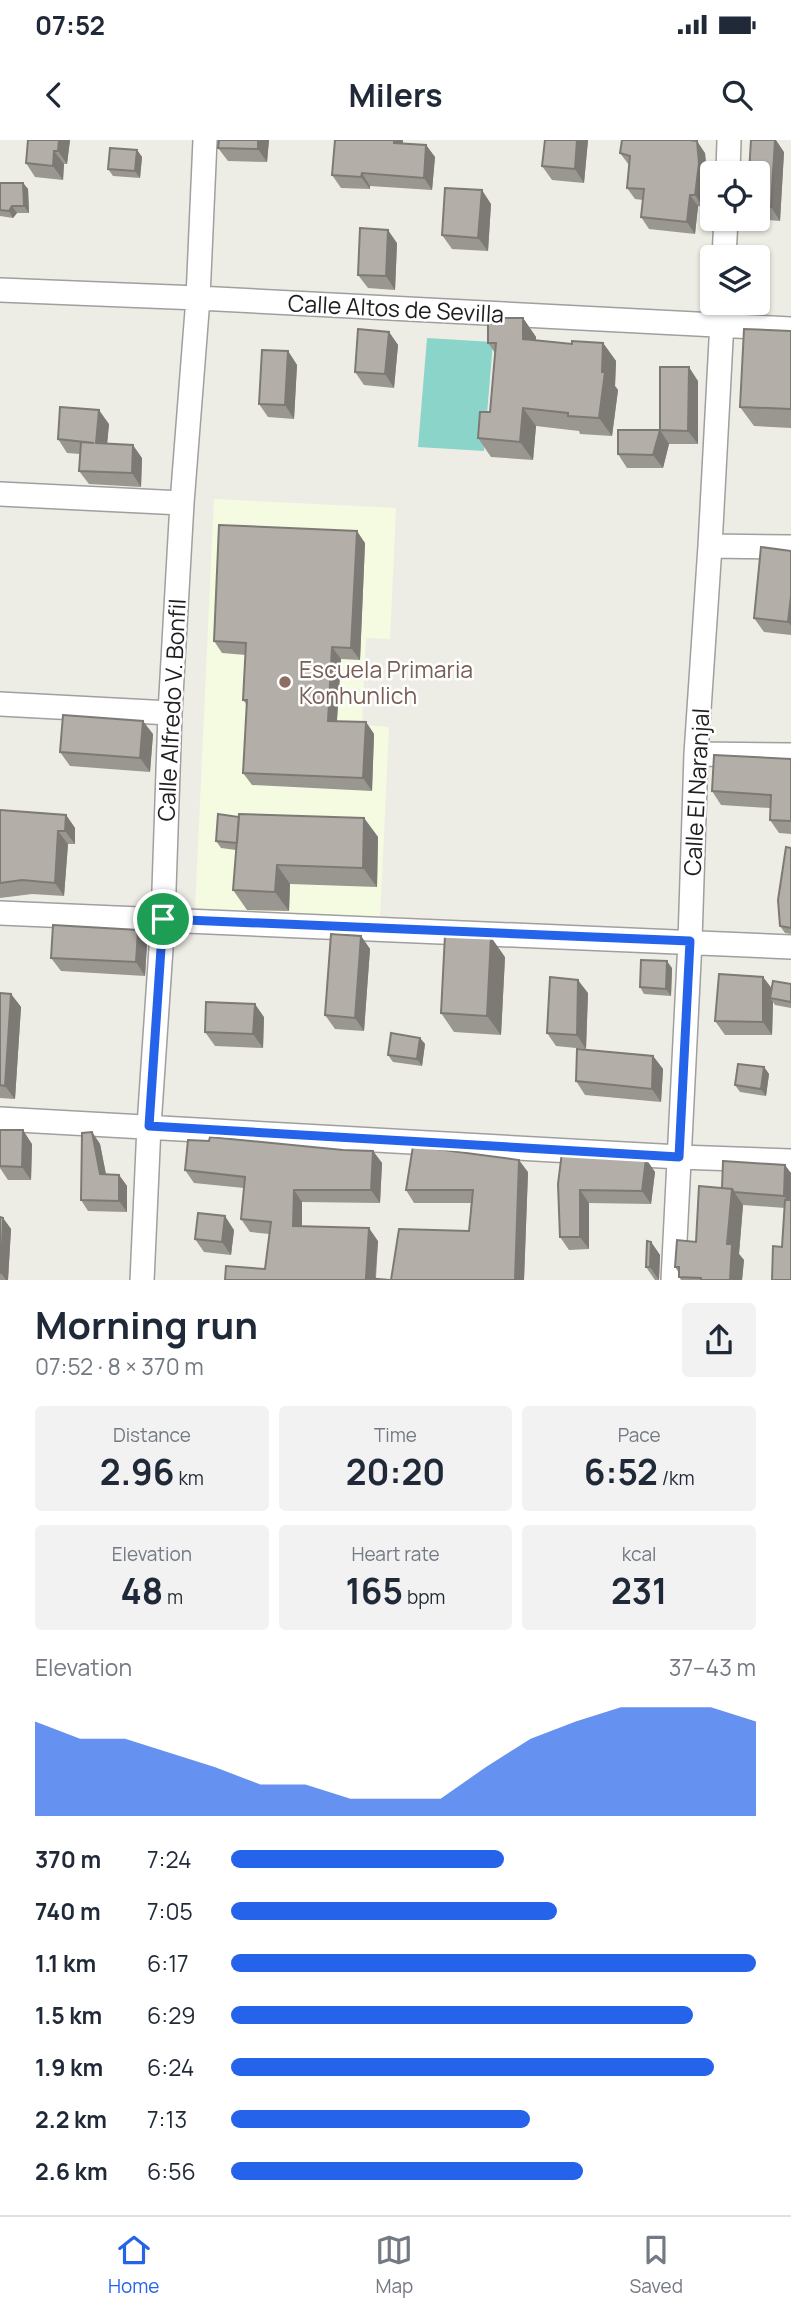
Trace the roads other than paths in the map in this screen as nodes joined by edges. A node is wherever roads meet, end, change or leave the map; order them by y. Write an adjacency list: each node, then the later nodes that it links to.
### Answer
1 (205, 140): 5 (street, Calle Alfredo V. Bonfil)
2 (729, 140): 3 (street)
3 (728, 161)
4 (0, 290): 5 (street, Calle Altos de Sevilla)
5 (198, 298): 6 (street, Calle Altos de Sevilla); 11 (street, Calle Alfredo V. Bonfil)
6 (700, 313)
7 (722, 315): 12 (street, Calle El Naranjal)
8 (727, 315): 9 (street, Calle Altos de Sevilla)
9 (791, 329)
10 (0, 494): 11 (street)
11 (182, 503): 15 (street, Calle Alfredo V. Bonfil)
12 (710, 547): 13 (street); 16 (street, Calle El Naranjal)
13 (791, 547)
14 (0, 704): 15 (street)
15 (170, 713): 19 (street, Calle Alfredo V. Bonfil)
16 (696, 754): 17 (street); 20 (street, Calle El Naranjal)
17 (791, 755)
18 (0, 913): 19 (street)
19 (163, 919): 20 (street); 23 (street, Calle Alfredo V. Bonfil)
20 (690, 941): 21 (street); 24 (street, Calle El Naranjal)
21 (791, 947)
22 (0, 1119): 23 (street)
23 (149, 1126): 24 (street); 26 (street, Calle Alfredo V. Bonfil)
24 (679, 1157): 25 (street); 27 (street, Calle El Naranjal)
25 (791, 1161)
26 (142, 1280)
27 (673, 1280)

